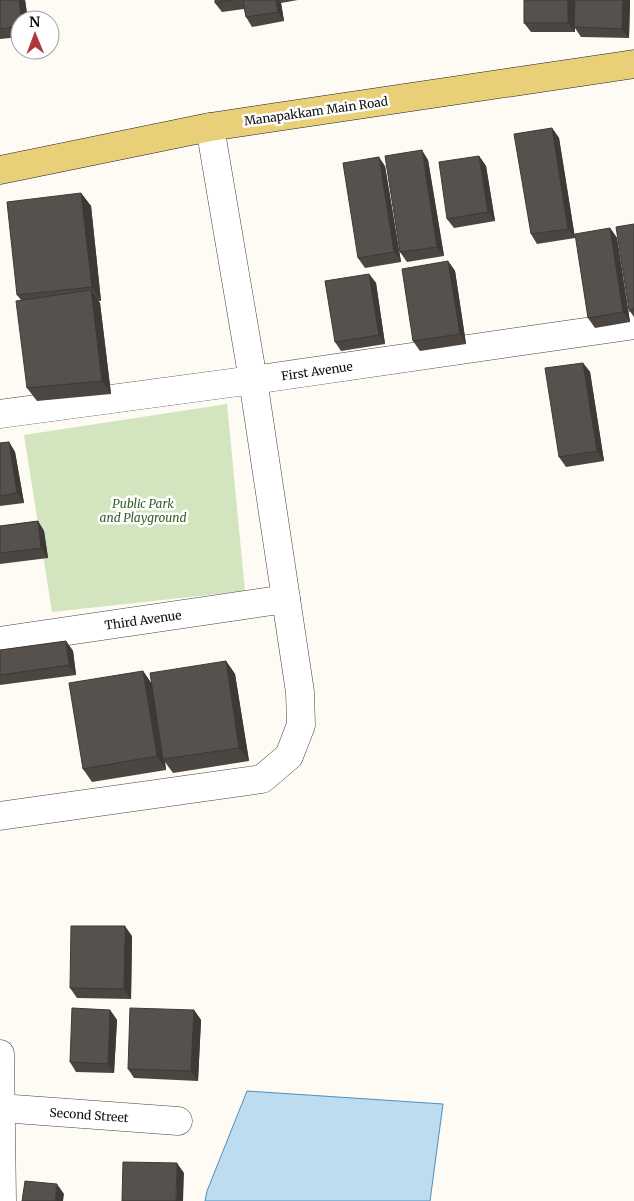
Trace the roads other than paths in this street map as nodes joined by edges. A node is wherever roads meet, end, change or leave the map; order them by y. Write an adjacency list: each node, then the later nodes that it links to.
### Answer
1 (634, 64): 2 (main road, Manapakkam Main Road)
2 (210, 126): 3 (main road, Manapakkam Main Road); 5 (street)
3 (0, 170)
4 (634, 325): 5 (street, First Avenue)
5 (253, 380): 6 (street, First Avenue); 7 (street)
6 (0, 414)
7 (286, 599): 8 (street, Third Avenue); 9 (street)
8 (0, 641)
9 (0, 816)
10 (0, 1054): 11 (street)
11 (0, 1108): 12 (street, Second Street); 13 (street)
12 (178, 1122)
13 (2, 1201)

